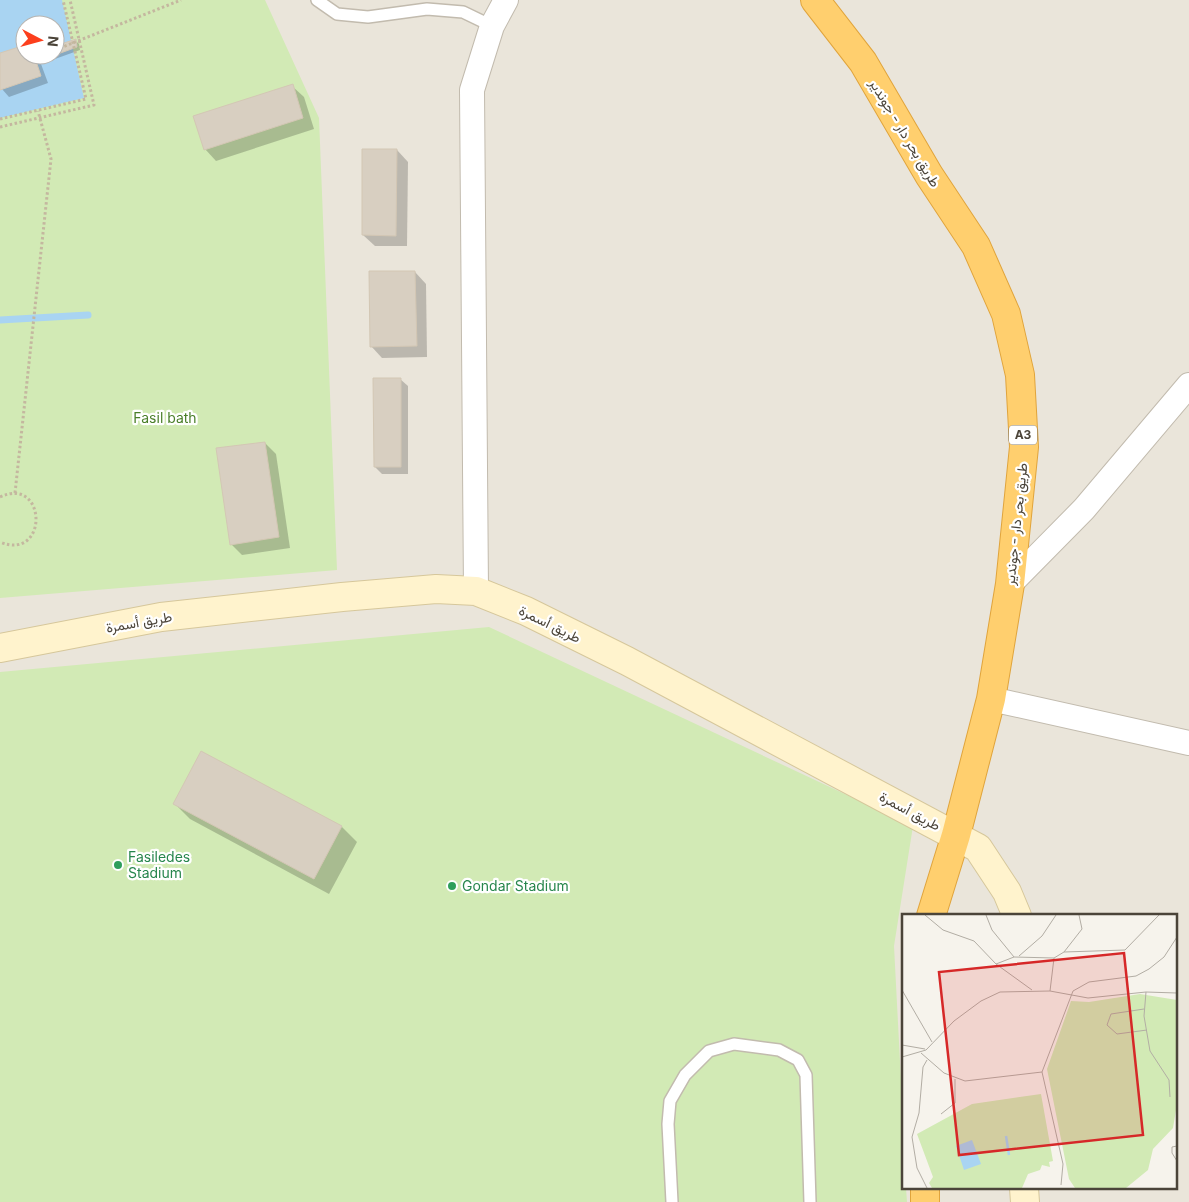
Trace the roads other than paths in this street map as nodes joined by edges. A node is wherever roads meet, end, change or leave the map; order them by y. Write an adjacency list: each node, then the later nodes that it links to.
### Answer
1 (317, 0): 4 (lane)
2 (506, 0): 4 (street)
3 (815, 0): 6 (highway, طريق بحر دار - جوندير / A3)
4 (492, 26): 7 (street)
5 (1189, 385): 6 (street)
6 (1010, 584): 9 (highway, طريق بحر دار - جوندير / A3)
7 (476, 591): 8 (street, طريق أسمرة); 11 (street, طريق أسمرة)
8 (0, 648)
9 (990, 699): 10 (street); 11 (highway, طريق بحر دار - جوندير / A3)
10 (1189, 743)
11 (956, 835): 12 (highway, طريق بحر دار - جوندير / A3); 13 (street, طريق أسمرة)
12 (932, 914)
13 (1016, 914)
14 (672, 1202): 15 (lane)
15 (810, 1202)

